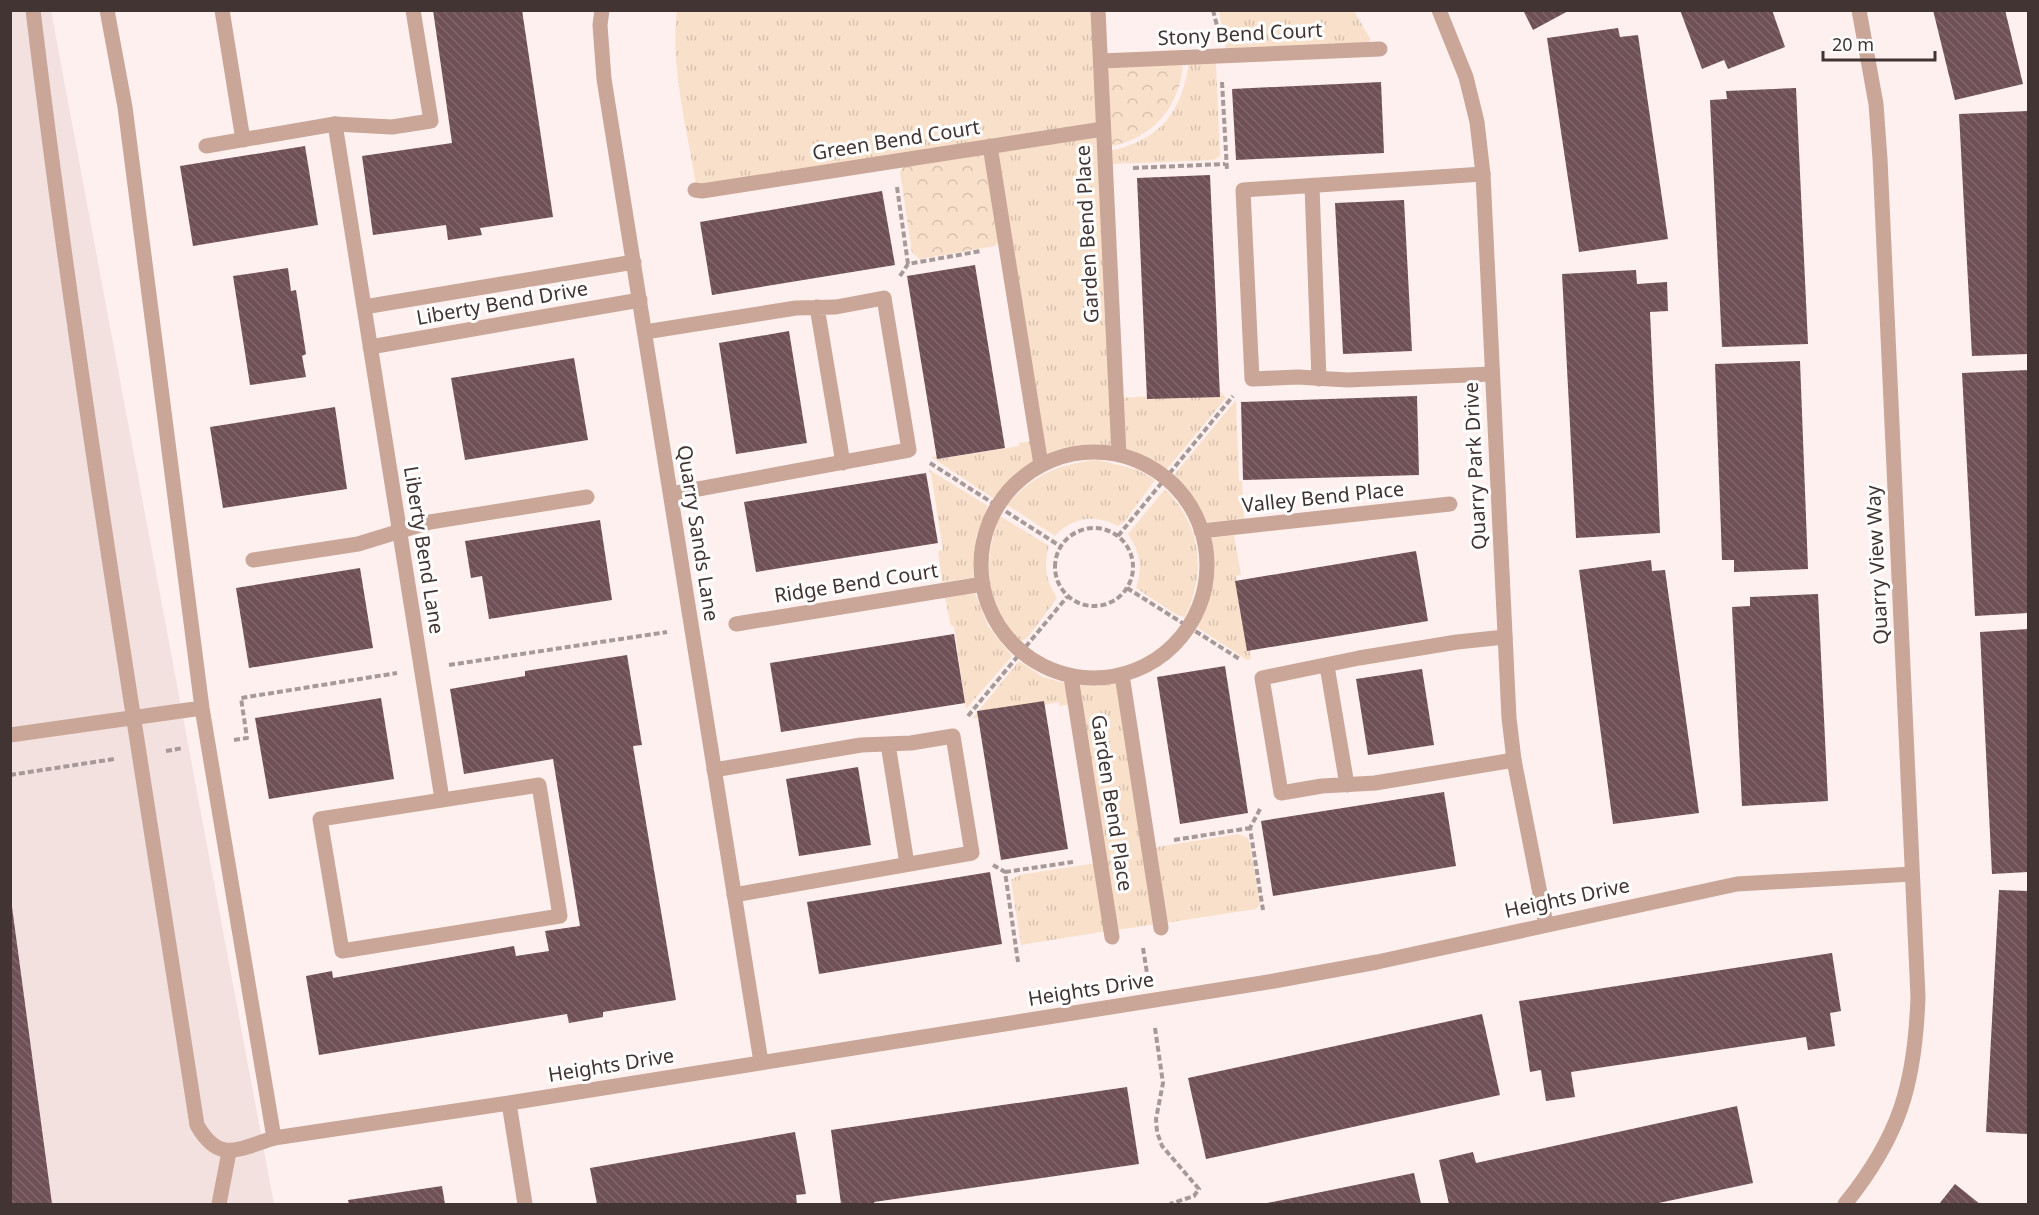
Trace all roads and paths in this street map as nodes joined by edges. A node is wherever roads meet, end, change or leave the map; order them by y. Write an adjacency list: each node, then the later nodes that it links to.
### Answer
1 (33, 10): 65 (street)
2 (107, 10): 64 (street)
3 (222, 10): 15 (street)
4 (413, 10): 13 (street)
5 (602, 10): 26 (street, Quarry Sands Lane)
6 (1098, 10): 12 (street, Garden Bend Place)
7 (1213, 10): 11 (path)
8 (1438, 10): 21 (street, Quarry Park Drive)
9 (1859, 10): 83 (street, Quarry View Way)
10 (1380, 49): 11 (street, Stony Bend Court)
11 (1221, 56): 12 (street, Stony Bend Court); 19 (path)
12 (1101, 61): 14 (street, Garden Bend Place)
13 (335, 124): 15 (street); 30 (street, Liberty Bend Lane)
14 (1103, 129): 17 (street, Green Bend Court); 20 (street, Garden Bend Place)
15 (243, 140): 16 (street)
16 (206, 146)
17 (990, 146): 18 (street, Green Bend Court); 25 (street)
18 (893, 161): 23 (street, Green Bend Court); 27 (path)
19 (1225, 164): 20 (path); 24 (path)
20 (1105, 169): 38 (street, Garden Bend Place)
21 (1483, 174): 22 (street); 34 (street, Quarry Park Drive)
22 (1312, 186): 24 (street); 36 (street)
23 (694, 190)
24 (1243, 190): 35 (street)
25 (1005, 247): 27 (path); 40 (street)
26 (634, 262): 29 (street, Quarry Sands Lane); 30 (street, Liberty Bend Drive)
27 (908, 264): 28 (path)
28 (884, 298): 31 (street); 37 (street)
29 (640, 300): 32 (street, Quarry Sands Lane); 33 (street, Liberty Bend Drive)
30 (364, 307): 33 (street, Liberty Bend Lane)
31 (817, 307): 32 (street); 39 (street)
32 (645, 332): 42 (street, Quarry Sands Lane)
33 (370, 347): 46 (street, Liberty Bend Lane)
34 (1492, 374): 36 (street); 57 (street, Quarry Park Drive)
35 (1252, 379): 36 (street); 41 (path)
36 (1319, 379)
37 (909, 450): 39 (street); 45 (path)
38 (1119, 455): 40 (street); 41 (street)
39 (843, 463): 42 (street)
40 (1041, 465): 45 (street)
41 (1166, 478): 47 (street); 48 (path)
42 (671, 494): 56 (street, Quarry Sands Lane)
43 (587, 497): 46 (street)
44 (1450, 504): 47 (street, Valley Bend Place)
45 (997, 506): 49 (path); 51 (street)
46 (399, 530): 50 (street); 60 (street, Liberty Bend Lane)
47 (1201, 531): 55 (street)
48 (1118, 536): 49 (path); 52 (path)
49 (1060, 546): 53 (path)
50 (253, 560)
51 (983, 584): 54 (street, Ridge Bend Court); 58 (street)
52 (1127, 588): 53 (path); 55 (path)
53 (1067, 597): 58 (path)
54 (736, 624)
55 (1189, 626): 61 (street); 63 (path)
56 (692, 628): 60 (path); 72 (street, Quarry Sands Lane)
57 (1505, 637): 59 (street); 71 (street, Quarry Park Drive)
58 (1021, 652): 62 (street); 67 (path)
59 (1327, 666): 63 (street); 74 (street)
60 (421, 669): 68 (path); 76 (street, Liberty Bend Lane)
61 (1122, 675): 62 (street); 78 (street, Garden Bend Place)
62 (1071, 676): 80 (street, Garden Bend Place)
63 (1262, 678): 75 (street)
64 (202, 708): 65 (street); 68 (street)
65 (134, 717): 66 (street); 70 (street)
66 (10, 735)
67 (953, 736): 69 (street); 79 (street)
68 (208, 744): 70 (path); 94 (street)
69 (888, 744): 72 (street); 81 (street)
70 (140, 755): 73 (path); 95 (street)
71 (1514, 760): 74 (street); 86 (street, Quarry Park Drive)
72 (714, 770): 84 (street, Quarry Sands Lane)
73 (10, 775)
74 (1347, 785): 75 (street)
75 (1281, 793): 77 (path)
76 (442, 800): 76 (street)
77 (1250, 828): 78 (path); 85 (path)
78 (1149, 845): 87 (street, Garden Bend Place)
79 (972, 853): 81 (street); 82 (path)
80 (1100, 858): 82 (path); 88 (street, Garden Bend Place)
81 (907, 864): 84 (street)
82 (1005, 872): 90 (path)
83 (1912, 874): 86 (street, Heights Drive); 99 (street, Quarry View Way)
84 (734, 895): 92 (street, Quarry Sands Lane)
85 (1263, 910)
86 (1546, 924): 91 (street, Heights Drive)
87 (1161, 928)
88 (1112, 937)
89 (1142, 943): 91 (path)
90 (1018, 962)
91 (1151, 1001): 92 (street, Heights Drive); 98 (path)
92 (761, 1062): 93 (street, Heights Drive)
93 (509, 1103): 94 (street, Heights Drive); 97 (street)
94 (273, 1138): 95 (street, Heights Drive)
95 (229, 1152): 96 (street)
96 (219, 1204)
97 (525, 1204)
98 (1170, 1204)
99 (1845, 1204)

